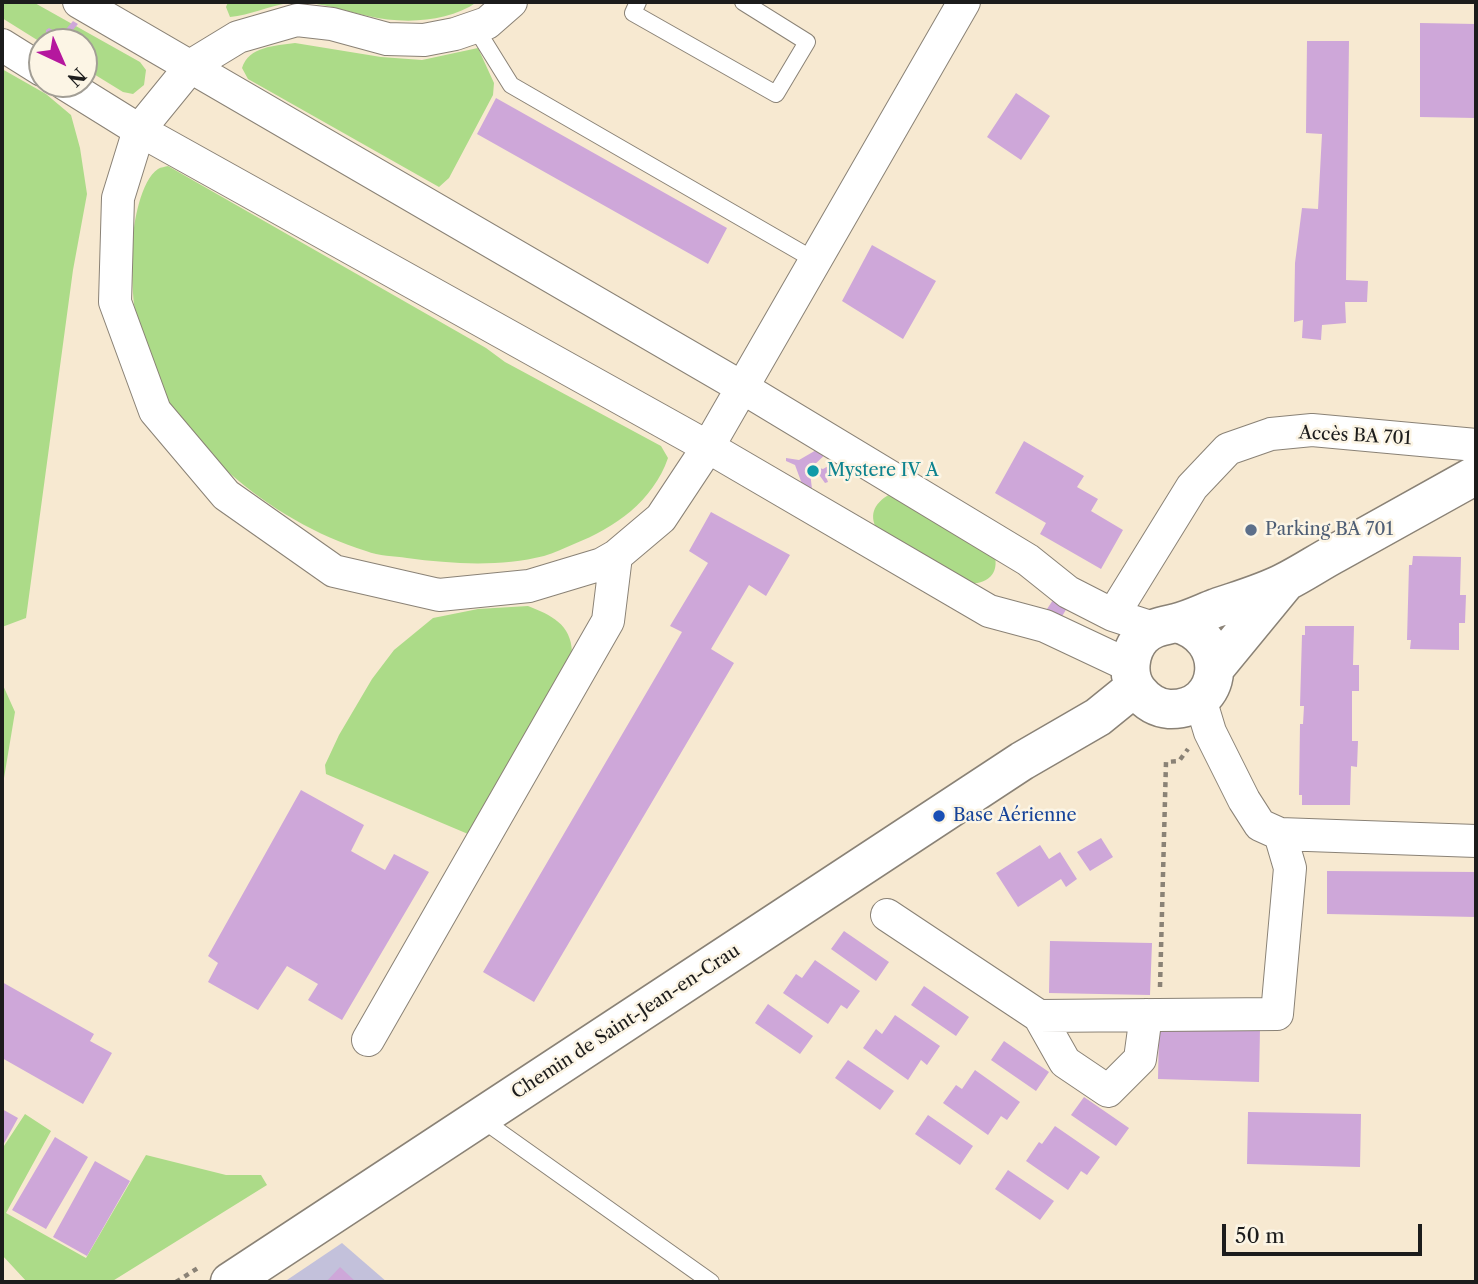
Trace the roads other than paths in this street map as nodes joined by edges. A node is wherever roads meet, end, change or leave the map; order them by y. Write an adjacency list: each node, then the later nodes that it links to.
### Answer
1 (79, 2): 9 (street)
2 (511, 2): 6 (street)
3 (638, 2): 4 (lane)
4 (743, 2)
5 (964, 2): 12 (street)
6 (475, 27): 9 (street); 12 (lane)
7 (2, 45): 8 (street)
8 (28, 61)
9 (192, 65): 11 (street); 13 (street)
10 (88, 98): 11 (street)
11 (139, 130): 15 (street); 17 (street)
12 (816, 261): 13 (street)
13 (743, 388): 15 (street); 19 (street)
14 (1476, 445): 19 (street, Accès BA 701)
15 (708, 447): 17 (street); 22 (street)
16 (1476, 475): 18 (street)
17 (616, 556): 28 (street)
18 (1285, 582): 20 (street); 21 (street)
19 (1113, 615): 20 (street)
20 (1165, 626): 21 (street); 22 (street)
21 (1207, 683): 22 (street); 23 (street)
22 (1140, 686): 29 (street, Chemin de Saint-Jean-en-Crau)
23 (1280, 834): 24 (street); 26 (street)
24 (1476, 841)
25 (887, 915): 27 (street)
26 (1151, 1015): 27 (street); 27 (street)
27 (1039, 1016)
28 (368, 1041)
29 (480, 1118): 30 (street, Chemin de Saint-Jean-en-Crau); 31 (lane)
30 (230, 1282)
31 (710, 1282)

